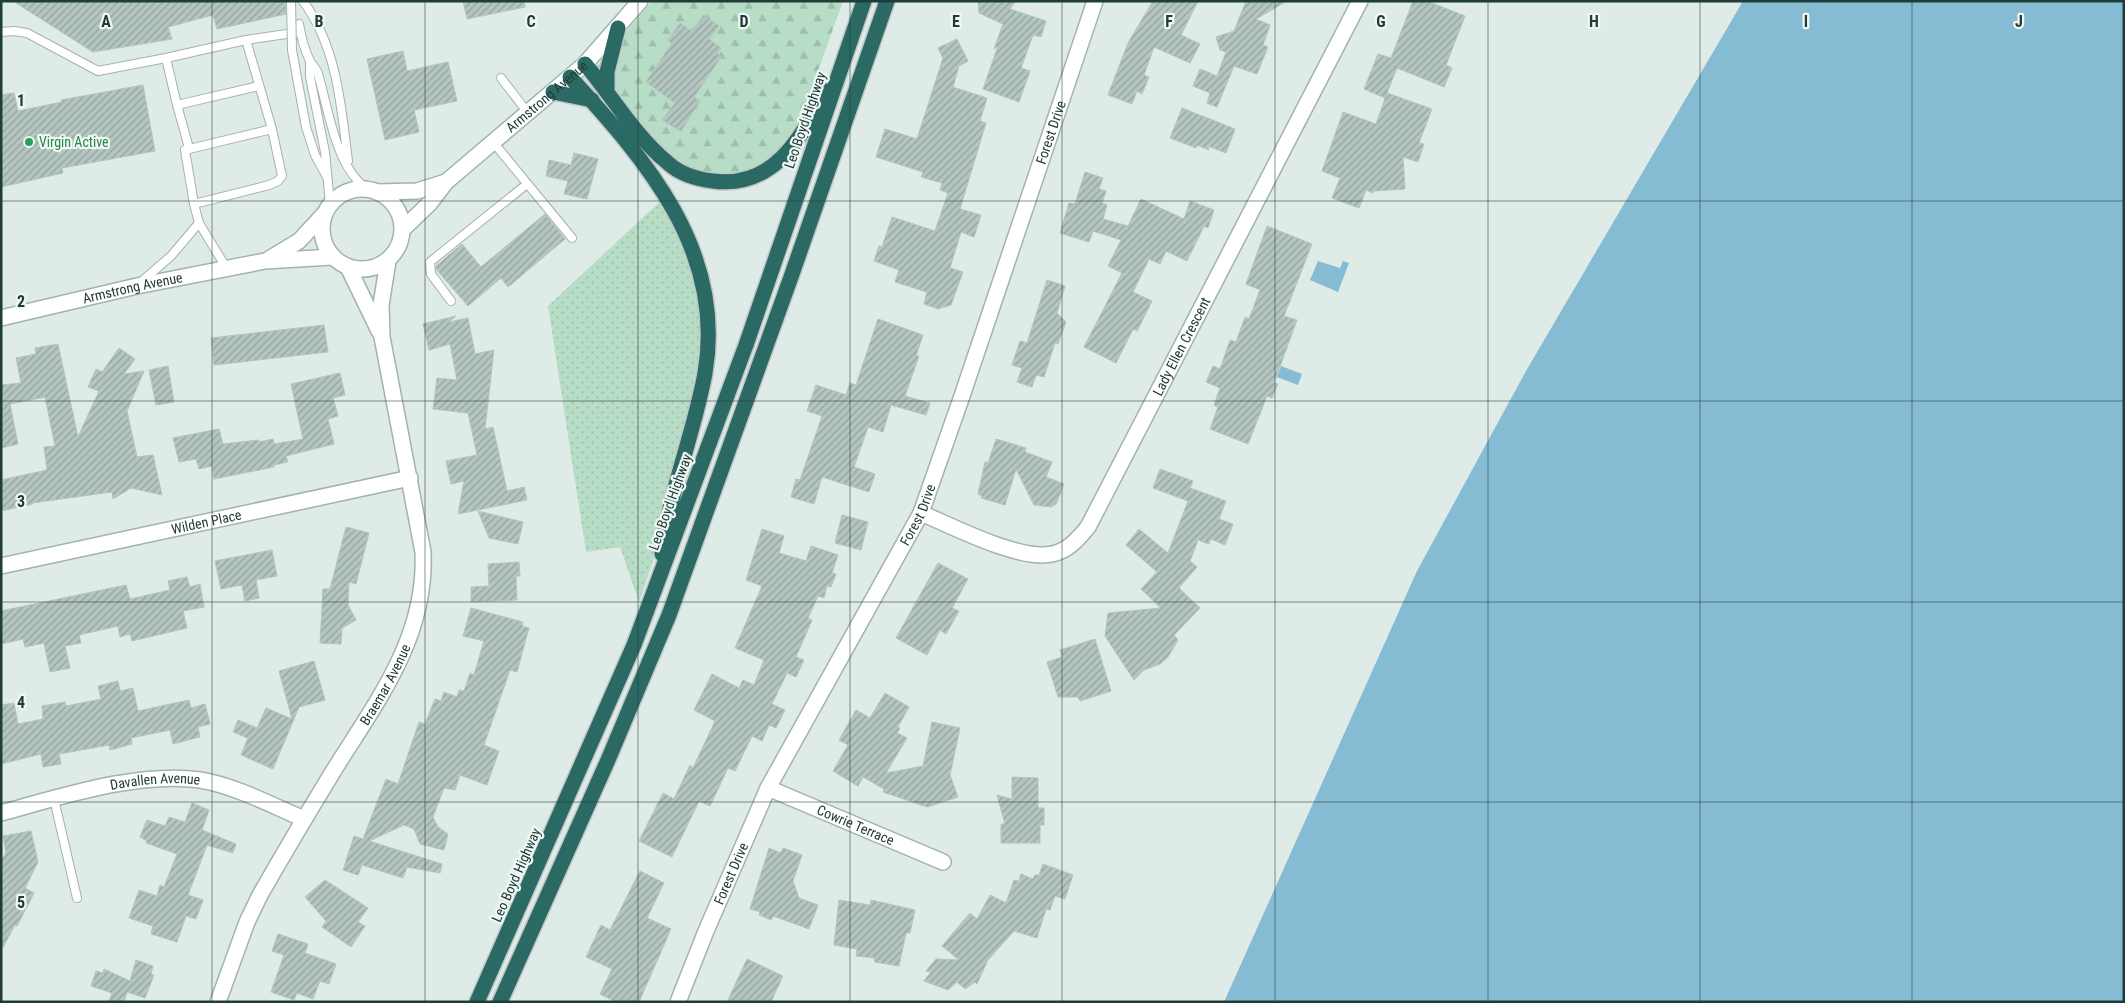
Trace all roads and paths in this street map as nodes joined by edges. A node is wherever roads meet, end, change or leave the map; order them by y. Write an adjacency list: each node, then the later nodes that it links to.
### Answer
1 (290, 1): 27 (lane, bridge)
2 (303, 1): 26 (lane)
3 (640, 1): 8 (street, Armstrong Avenue)
4 (864, 1): 12 (highway, Leo Boyd Highway)
5 (887, 1): 57 (highway)
6 (1095, 1): 46 (street, Forest Drive)
7 (1360, 1): 46 (street, Lady Ellen Crescent)
8 (618, 28): 14 (street, Armstrong Avenue); 18 (highway)
9 (1, 32): 11 (lane)
10 (246, 40): 11 (lane); 13 (lane); 17 (lane)
11 (166, 58): 21 (lane)
12 (844, 59): 18 (highway); 48 (highway, Leo Boyd Highway)
13 (310, 61): 26 (lane); 27 (lane)
14 (585, 64): 15 (street, Armstrong Avenue); 18 (highway)
15 (570, 77): 19 (street, Armstrong Avenue); 20 (highway)
16 (501, 78): 22 (lane)
17 (259, 86): 21 (lane); 23 (lane)
18 (607, 90)
19 (553, 92): 20 (highway); 22 (street, Armstrong Avenue)
20 (592, 100): 48 (highway)
21 (177, 105): 25 (lane)
22 (528, 113): 24 (street, Armstrong Avenue)
23 (272, 129): 25 (lane); 31 (lane)
24 (493, 142): 28 (street, Armstrong Avenue); 29 (lane)
25 (189, 148): 31 (lane)
26 (349, 167): 30 (lane)
27 (329, 181): 32 (lane)
28 (446, 182): 30 (street, Armstrong Avenue); 34 (street, Armstrong Avenue)
29 (527, 184): 35 (lane); 42 (lane)
30 (372, 190): 32 (street); 34 (street)
31 (194, 204): 33 (lane)
32 (328, 209): 36 (street); 37 (street, Armstrong Avenue)
33 (199, 223): 40 (lane); 41 (lane)
34 (403, 229): 38 (street)
35 (572, 238)
36 (332, 257): 37 (street, Armstrong Avenue); 39 (street)
37 (265, 261): 40 (street, Armstrong Avenue)
38 (388, 261): 39 (street); 44 (street, Braemar Avenue)
39 (348, 267): 44 (street, Braemar Avenue)
40 (227, 269): 41 (street, Armstrong Avenue)
41 (138, 286): 43 (street, Armstrong Avenue)
42 (451, 302)
43 (1, 318)
44 (382, 337): 45 (street, Braemar Avenue)
45 (410, 478): 47 (street, Wilden Place); 52 (street, Braemar Avenue)
46 (920, 513): 49 (street, Forest Drive)
47 (1, 566)
48 (660, 578): 56 (highway, Leo Boyd Highway)
49 (768, 788): 53 (street, Cowrie Terrace); 58 (street, Forest Drive)
50 (54, 799): 51 (street, Davallen Avenue); 52 (street, Davallen Avenue); 54 (lane)
51 (1, 813)
52 (304, 819): 55 (street, Braemar Avenue)
53 (943, 862)
54 (77, 898)
55 (218, 1002)
56 (477, 1002)
57 (500, 1002)
58 (678, 1002)

